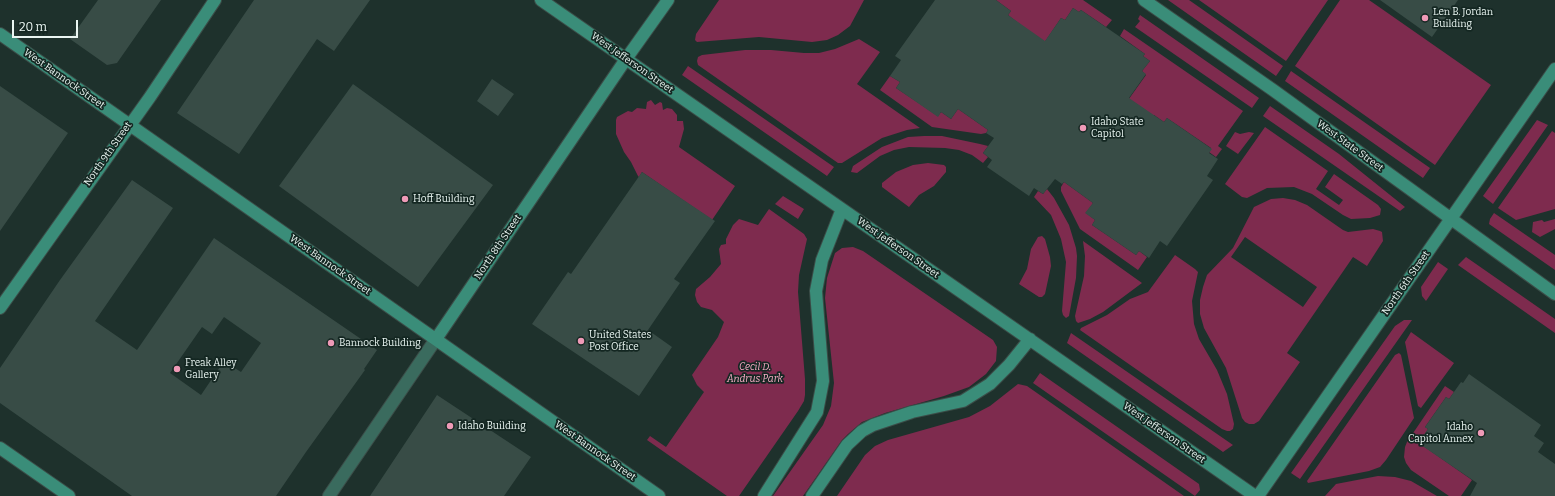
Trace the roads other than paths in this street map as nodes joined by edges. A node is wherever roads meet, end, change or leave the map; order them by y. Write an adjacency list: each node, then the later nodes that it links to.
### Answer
1 (216, 0): 8 (street, North 9th Street)
2 (541, 0): 6 (street, West Jefferson Street)
3 (668, 0): 6 (street, North 8th Street)
4 (1144, 0): 10 (street, West State Street)
5 (0, 34): 8 (street, West Bannock Street)
6 (626, 59): 9 (street, West Jefferson Street); 13 (street, North 8th Street)
7 (1555, 70): 10 (street, North 6th Street)
8 (130, 124): 12 (street, North 9th Street); 13 (street, West Bannock Street)
9 (842, 209): 14 (street, West Jefferson Street); 19 (street)
10 (1451, 220): 11 (street, West State Street); 21 (street, North 6th Street)
11 (1555, 294)
12 (0, 308)
13 (436, 339): 17 (street, North 8th Street); 18 (street, West Bannock Street)
14 (1030, 339): 20 (street); 21 (street, West Jefferson Street)
15 (0, 448): 16 (street)
16 (69, 496)
17 (329, 496)
18 (659, 496)
19 (764, 496)
20 (812, 496)
21 (1256, 496)

